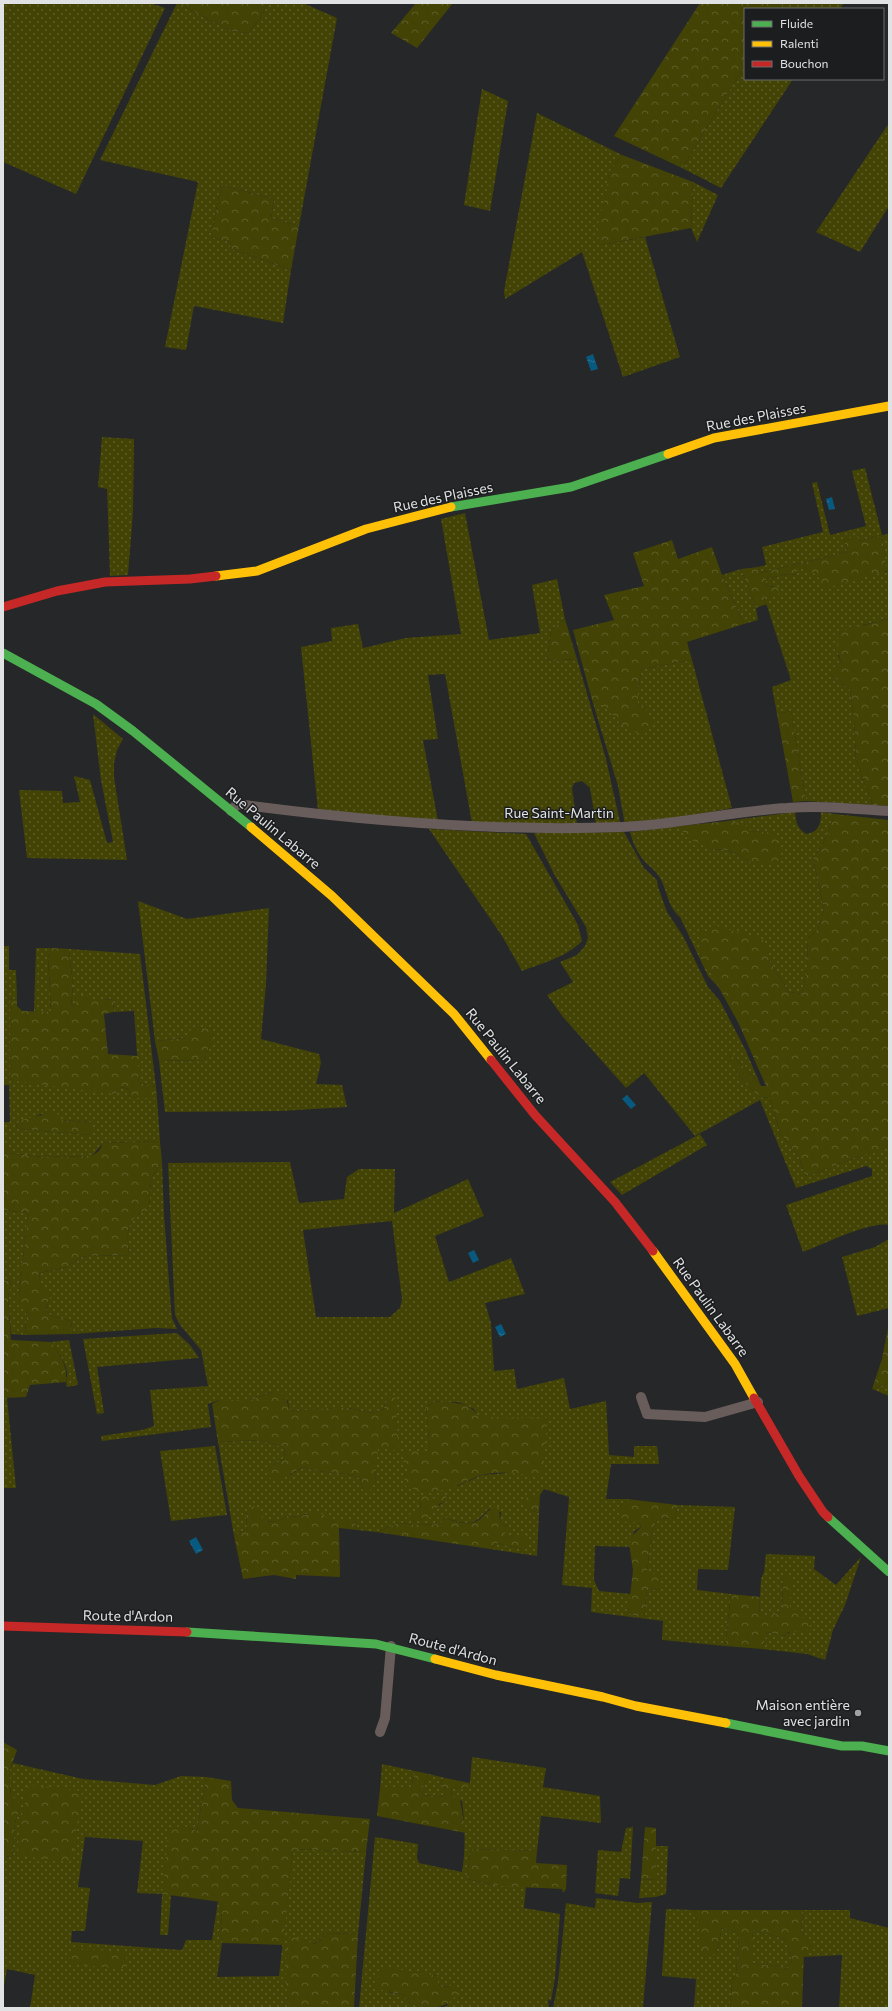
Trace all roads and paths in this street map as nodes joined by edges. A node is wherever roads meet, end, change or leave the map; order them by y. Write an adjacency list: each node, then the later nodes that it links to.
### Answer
1 (889, 406): 2 (street, Rue des Plaisses)
2 (3, 607)
3 (3, 653): 4 (street, Rue Paulin Labarre)
4 (231, 810): 5 (street, Rue Saint-Martin); 7 (street, Rue Paulin Labarre)
5 (889, 811)
6 (641, 1397): 7 (street)
7 (758, 1402): 8 (street, Rue Paulin Labarre)
8 (889, 1572)
9 (3, 1626): 10 (street, Route d'Ardon)
10 (391, 1646): 11 (street); 12 (street, Route d'Ardon)
11 (380, 1732)
12 (889, 1751)

